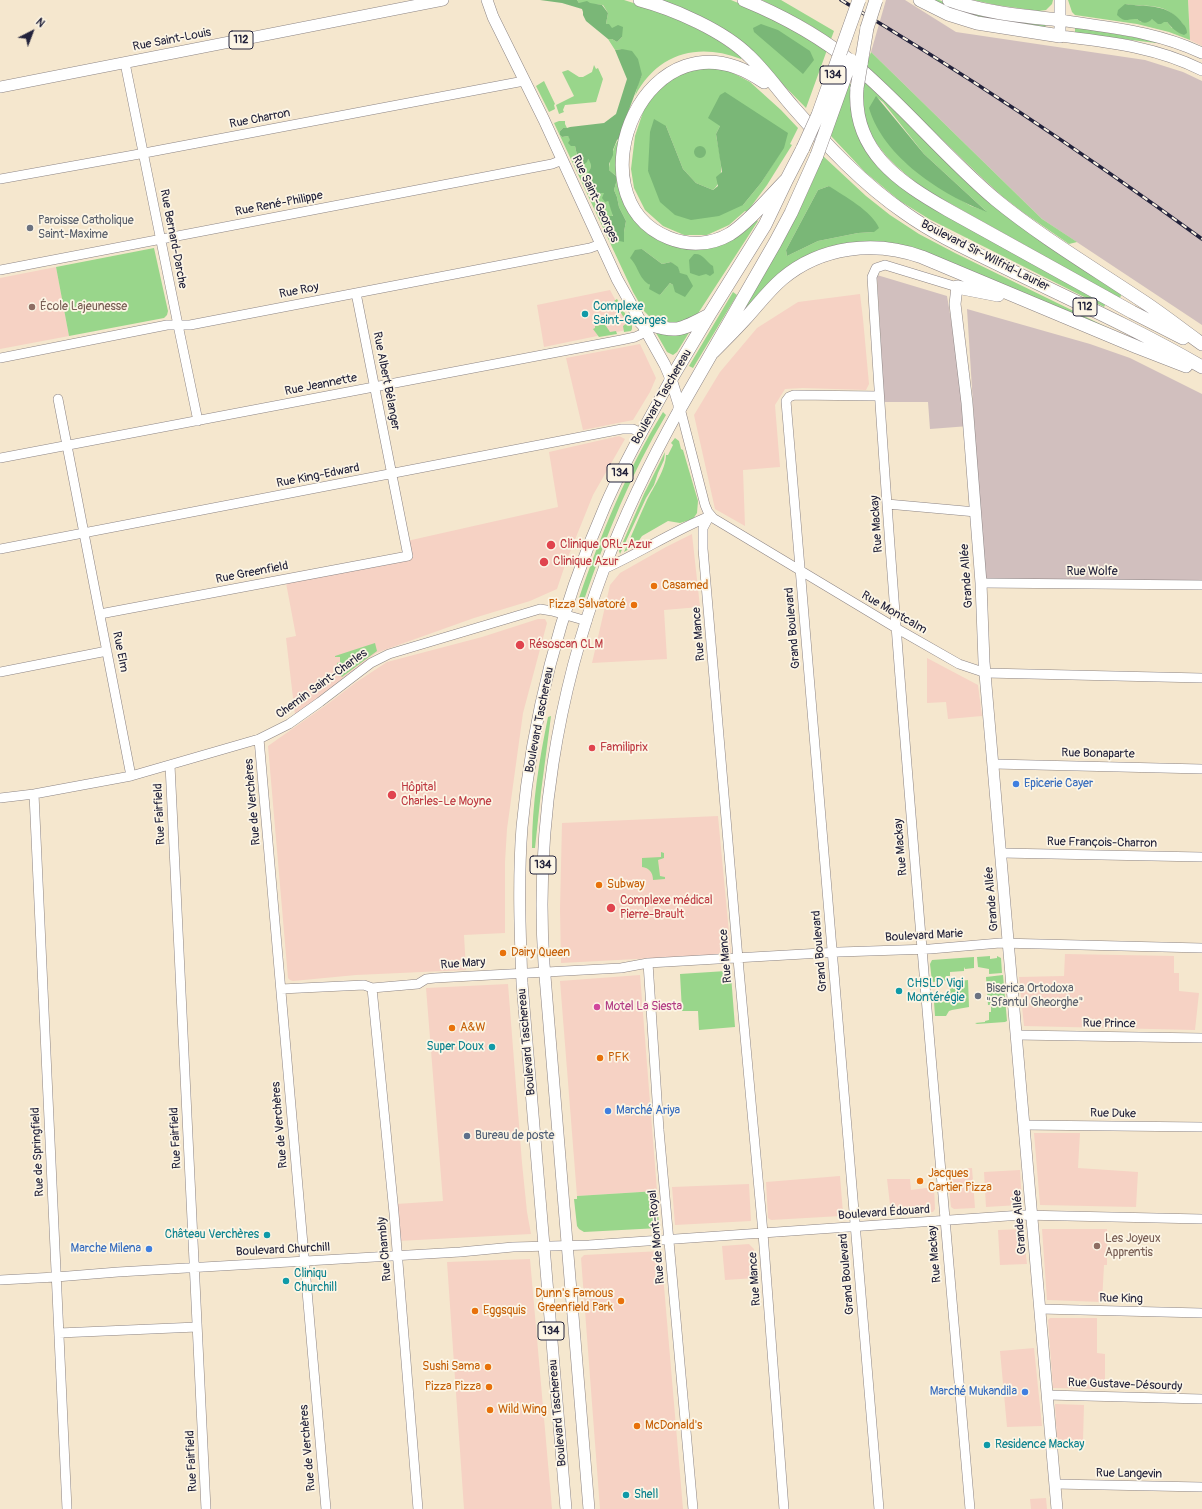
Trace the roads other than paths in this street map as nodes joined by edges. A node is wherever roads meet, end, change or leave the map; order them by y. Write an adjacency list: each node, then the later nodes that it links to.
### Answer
1 (443, 0): 14 (main road, Rue Saint-Louis / 112)
2 (486, 0): 16 (main road, Rue Saint-Georges)
3 (640, 0): 18 (highway)
4 (744, 0): 32 (highway)
5 (858, 0): 22 (highway, Boulevard Taschereau / 134, bridge)
6 (876, 0): 11 (highway, Boulevard Taschereau / 134, bridge)
7 (920, 0): 12 (highway)
8 (949, 0): 10 (highway)
9 (1060, 0): 10 (main road)
10 (1060, 20): 12 (main road); 13 (main road)
11 (867, 28): 33 (highway, bridge); 34 (highway, Boulevard Taschereau / 134, bridge)
12 (1060, 36): 15 (main road)
13 (1202, 53)
14 (125, 63): 17 (main road, Rue Saint-Louis / 112); 19 (street, Rue Bernard-Darche)
15 (1202, 70)
16 (524, 81): 19 (street, Rue Charron); 20 (main road, Rue Saint-Georges)
17 (0, 87)
18 (794, 108): 22 (highway); 36 (highway, Boulevard Sir-Wilfrid-Laurier / 112)
19 (143, 154): 21 (street, Rue Charron); 23 (street, Rue Bernard-Darche)
20 (562, 160): 23 (street, Rue René-Philippe); 24 (main road, Rue Saint-Georges)
21 (0, 179)
22 (787, 179): 29 (highway, Boulevard Taschereau / 134)
23 (161, 239): 25 (street, Rue René-Philippe); 30 (street, Rue Bernard-Darche)
24 (601, 244): 27 (street, Rue Roy); 31 (main road, Rue Saint-Georges)
25 (0, 270)
26 (957, 287): 28 (highway); 40 (street, Rue Mackay); 49 (main road, Grande Allée)
27 (356, 293): 30 (street, Rue Roy); 39 (street, Rue Albert Bélanger)
28 (1008, 294): 34 (highway); 37 (highway)
29 (709, 315): 31 (highway); 38 (highway, Boulevard Taschereau / 134)
30 (178, 326): 35 (street, Rue Roy); 43 (street, Rue Bernard-Darche)
31 (644, 327): 38 (main road, Rue Saint-Georges); 39 (street, Rue Jeannette)
32 (1202, 344)
33 (1202, 347)
34 (713, 352): 42 (highway, Boulevard Taschereau / 134)
35 (0, 358)
36 (1202, 367)
37 (1202, 372)
38 (671, 379): 42 (main road, Rue Saint-Georges); 44 (main road, Boulevard Taschereau / 134)
39 (376, 386): 43 (street, Rue Jeannette); 47 (street, Rue Albert Bélanger)
40 (879, 396): 48 (street, Rue Mackay); 55 (street, Grand Boulevard)
41 (58, 399): 45 (street, Rue Elm)
42 (680, 408): 50 (street); 54 (main road, Boulevard Taschereau / 134)
43 (198, 421): 45 (street, Rue Jeannette)
44 (641, 433): 47 (street, Rue King-Edward); 59 (main road, Boulevard Taschereau / 134)
45 (68, 446): 46 (street, Rue Jeannette); 51 (street, Rue Elm)
46 (0, 458)
47 (392, 474): 51 (street, Rue King-Edward); 53 (street, Rue Albert Bélanger)
48 (888, 504): 49 (street); 61 (street, Rue Mackay)
49 (976, 512): 56 (main road, Grande Allée)
50 (710, 516): 54 (street); 55 (street, Rue Montcalm); 79 (street, Rue Mance)
51 (84, 533): 52 (street, Rue King-Edward); 58 (street, Rue Elm)
52 (0, 549)
53 (408, 556): 58 (street, Rue Greenfield)
54 (604, 569): 60 (main road, Boulevard Taschereau / 134)
55 (800, 571): 61 (street, Rue Montcalm); 78 (street, Grand Boulevard)
56 (981, 584): 57 (street, Rue Wolfe); 64 (main road, Grande Allée)
57 (1202, 585)
58 (100, 614): 62 (street, Rue Elm)
59 (564, 614): 60 (street, Chemin Saint-Charles); 66 (street, Chemin Saint-Charles); 82 (main road, Boulevard Taschereau / 134)
60 (587, 621): 81 (main road, Boulevard Taschereau / 134)
61 (896, 628): 64 (street, Rue Montcalm); 77 (street, Rue Mackay)
62 (107, 651): 63 (street); 70 (street, Rue Elm)
63 (0, 672)
64 (986, 673): 65 (street, Rue Montcalm); 67 (main road, Grande Allée)
65 (1202, 678)
66 (259, 739): 68 (street, Chemin Saint-Charles); 84 (street, Rue de Verchères)
67 (994, 764): 69 (street, Rue Bonaparte); 73 (main road, Grande Allée)
68 (170, 765): 70 (street, Chemin Saint-Charles); 99 (street, Rue Fairfield)
69 (1202, 769)
70 (131, 776): 71 (street, Chemin Saint-Charles)
71 (34, 794): 72 (street, Chemin Saint-Charles); 100 (street, Rue de Springfield)
72 (0, 798)
73 (1001, 853): 74 (street, Rue François-Charron); 75 (main road, Grande Allée)
74 (1202, 857)
75 (1008, 943): 76 (street, Boulevard Marie); 77 (street, Boulevard Marie); 85 (main road, Grande Allée)
76 (1202, 948)
77 (922, 949): 78 (street, Boulevard Marie); 91 (street, Rue Mackay)
78 (832, 953): 79 (street, Boulevard Marie); 92 (street, Grand Boulevard)
79 (738, 959): 80 (street, Boulevard Marie); 93 (street, Rue Mance)
80 (648, 963): 81 (street, Rue Mary); 94 (street, Rue de Mont-Royal)
81 (544, 972): 82 (street, Rue Mary); 96 (main road, Boulevard Taschereau / 134)
82 (521, 973): 83 (street, Rue Mary); 95 (main road, Boulevard Taschereau / 134)
83 (372, 988): 84 (street, Rue Mary); 97 (street, Rue Chambly)
84 (281, 989): 98 (street, Rue de Verchères)
85 (1016, 1035): 86 (street, Rue Prince); 87 (main road, Grande Allée)
86 (1202, 1038)
87 (1024, 1125): 88 (street, Rue Duke); 89 (main road, Grande Allée)
88 (1202, 1128)
89 (1032, 1215): 90 (street, Boulevard Édouard); 91 (street, Boulevard Édouard); 102 (main road, Grande Allée)
90 (1202, 1219)
91 (944, 1221): 92 (street, Boulevard Édouard); 119 (street, Rue Mackay)
92 (855, 1227): 93 (street, Boulevard Édouard); 118 (street, Grand Boulevard)
93 (763, 1232): 94 (street, Boulevard Édouard); 117 (street, Rue Mance)
94 (669, 1239): 96 (street, Boulevard Édouard); 116 (street, Rue de Mont-Royal)
95 (544, 1245): 96 (street, Boulevard Churchill); 97 (street, Boulevard Churchill); 114 (main road, Boulevard Taschereau / 134)
96 (567, 1246): 115 (main road, Boulevard Taschereau / 134)
97 (397, 1255): 98 (street, Boulevard Churchill); 113 (street, Rue Chambly)
98 (304, 1261): 99 (street, Boulevard Churchill); 112 (street, Rue de Verchères)
99 (194, 1267): 100 (street, Boulevard Churchill); 104 (street, Rue Fairfield)
100 (56, 1277): 101 (street, Boulevard Churchill); 105 (street, Rue de Springfield)
101 (0, 1280)
102 (1040, 1309): 103 (street, Rue King); 106 (main road, Grande Allée)
103 (1202, 1313)
104 (197, 1327): 105 (street); 111 (street, Rue Fairfield)
105 (59, 1333): 110 (street, Rue de Springfield)
106 (1047, 1395): 107 (street, Rue Gustave-Désourdy); 108 (main road, Grande Allée)
107 (1202, 1400)
108 (1055, 1484): 109 (street, Rue Langevin); 120 (main road, Grande Allée)
109 (1202, 1487)
110 (68, 1509)
111 (206, 1509)
112 (326, 1509)
113 (418, 1509)
114 (566, 1509)
115 (589, 1509)
116 (693, 1509)
117 (784, 1509)
118 (879, 1509)
119 (970, 1509)
120 (1057, 1509)

